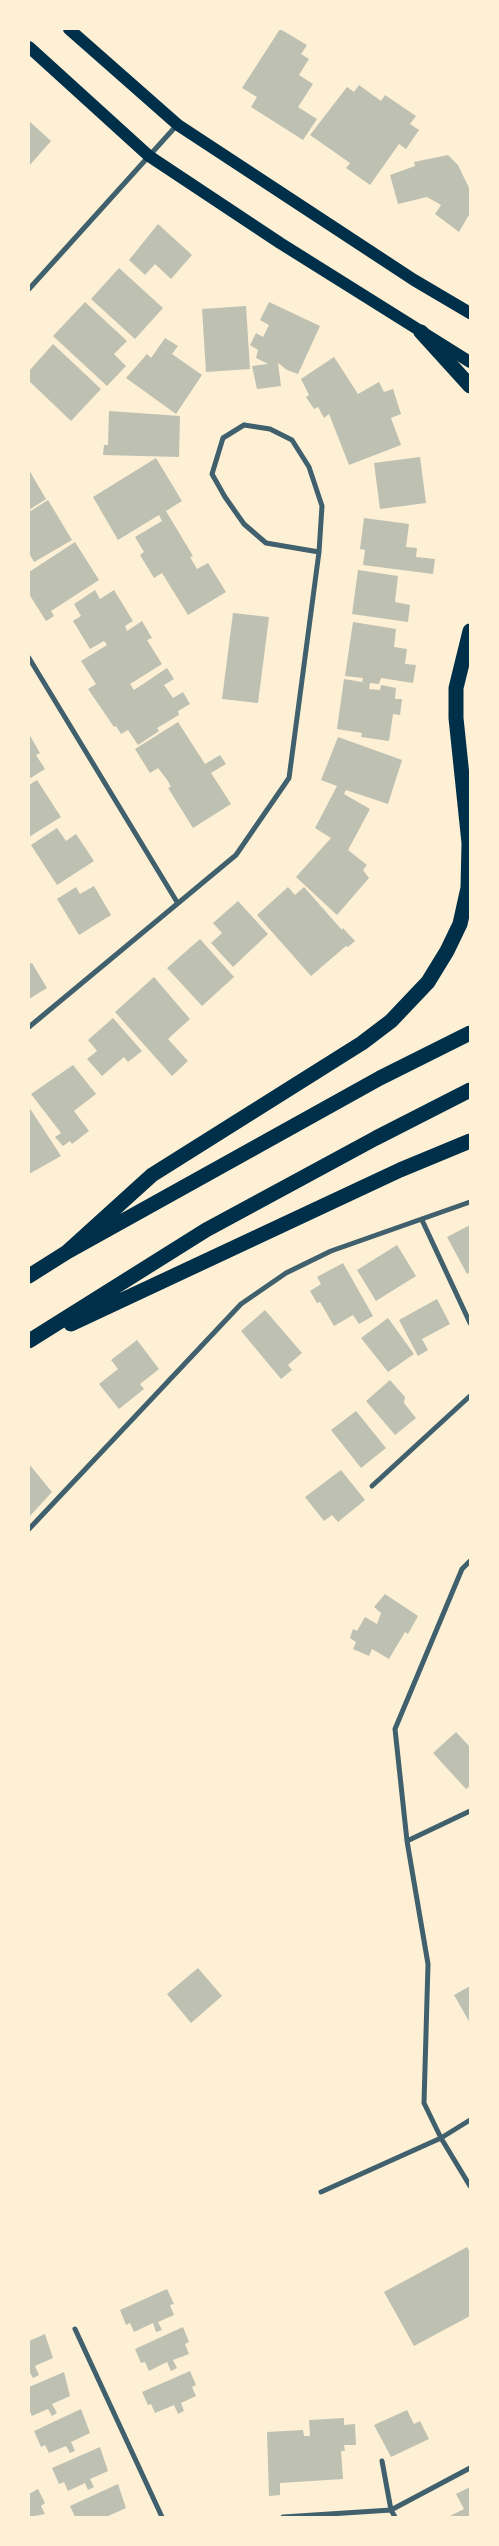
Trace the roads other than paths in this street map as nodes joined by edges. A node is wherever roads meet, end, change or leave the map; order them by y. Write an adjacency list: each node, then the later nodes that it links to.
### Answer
1 (69, 29): 3 (main road)
2 (29, 47): 4 (main road)
3 (178, 125): 4 (street); 6 (main road)
4 (149, 156): 5 (street); 7 (main road)
5 (29, 289)
6 (470, 313)
7 (421, 332): 8 (main road); 9 (highway)
8 (470, 362)
9 (470, 386)
10 (319, 552): 10 (street); 13 (street)
11 (470, 631): 20 (highway)
12 (29, 658): 13 (street)
13 (178, 902): 14 (street)
14 (29, 1027)
15 (470, 1033): 20 (highway)
16 (470, 1090): 23 (highway)
17 (470, 1141): 23 (highway)
18 (470, 1202): 19 (street)
19 (422, 1220): 22 (street); 26 (street)
20 (67, 1252): 21 (highway)
21 (29, 1276)
22 (470, 1323)
23 (29, 1342)
24 (470, 1396): 25 (street)
25 (372, 1486)
26 (29, 1529)
27 (470, 1561): 29 (street)
28 (470, 1810): 29 (street)
29 (407, 1841): 31 (street)
30 (470, 2120): 31 (street)
31 (441, 2138): 32 (street); 33 (street)
32 (470, 2186)
33 (321, 2192)
34 (75, 2329): 38 (street)
35 (382, 2460): 37 (street)
36 (470, 2468): 37 (street)
37 (391, 2510): 39 (street); 40 (street)
38 (162, 2517)
39 (284, 2517)
40 (394, 2517)

